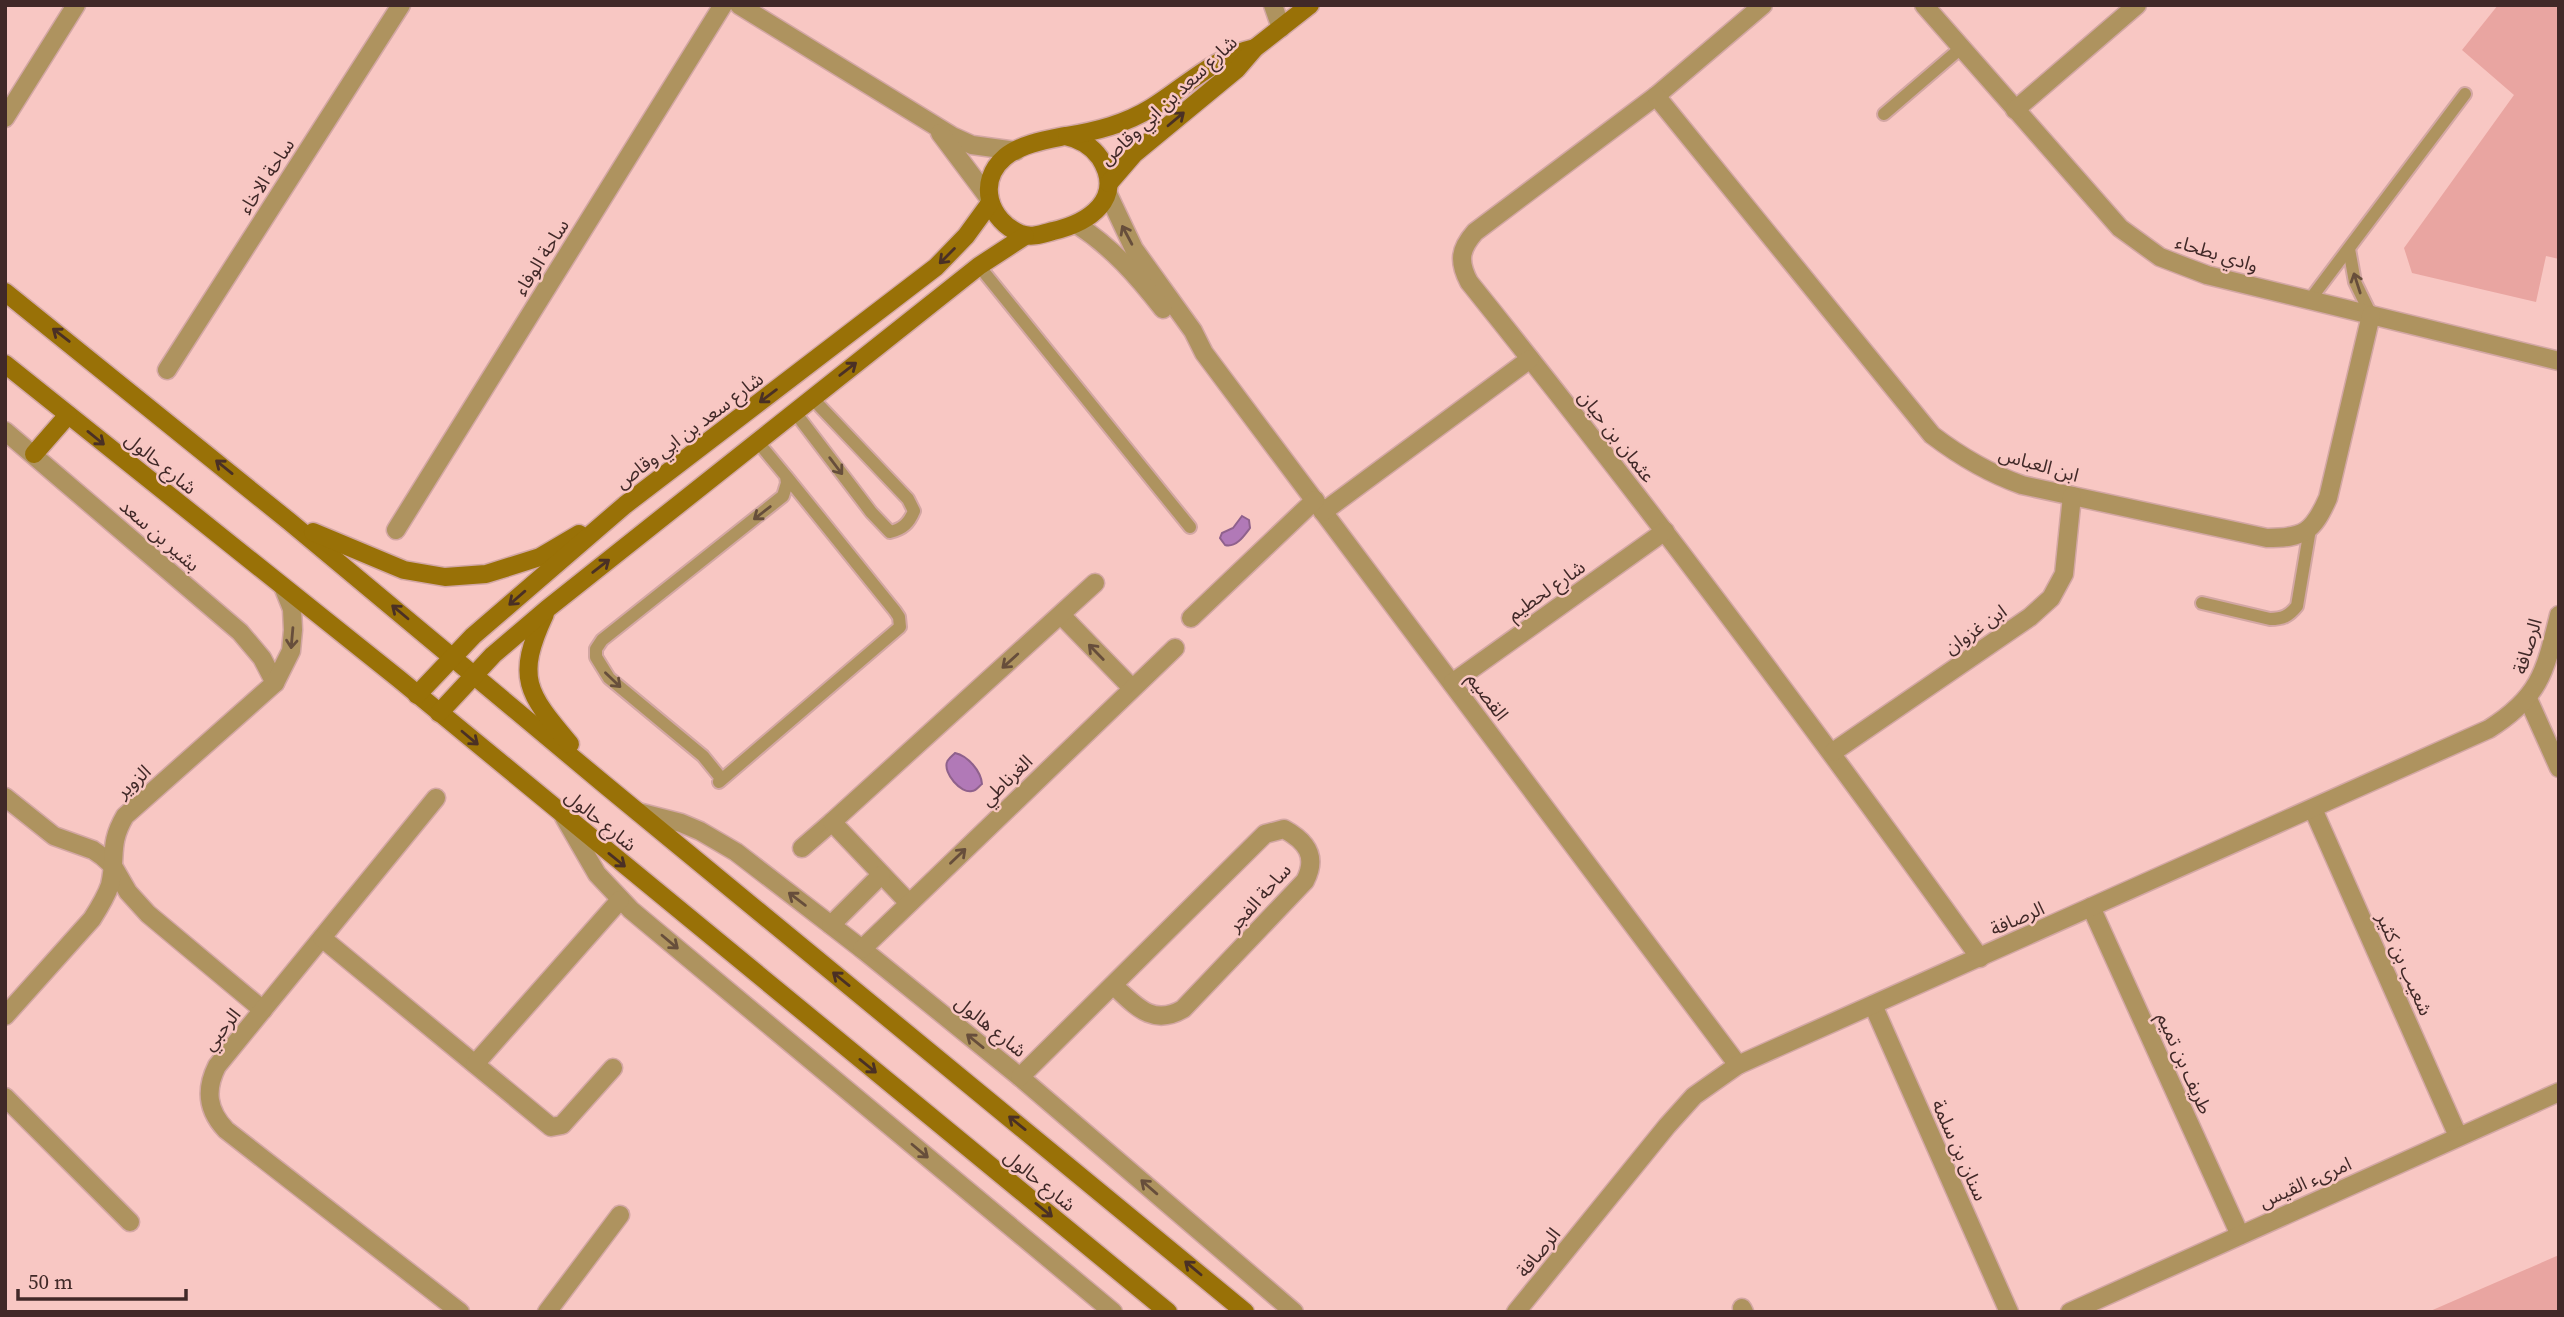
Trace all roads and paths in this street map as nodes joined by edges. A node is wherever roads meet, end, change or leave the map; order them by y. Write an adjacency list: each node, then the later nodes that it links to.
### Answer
1 (76, 5): 17 (street)
2 (401, 5): 34 (street, ساحة الاخاء)
3 (723, 5): 48 (street, ساحة الوفاء)
4 (739, 5): 18 (street)
5 (1273, 5): 10 (street)
6 (1310, 5): 10 (main road, شارع سعد بن ابي وقاص)
7 (1763, 5): 14 (street, عثمان بن حيان)
8 (1924, 5): 12 (street, وادي بطحاء)
9 (2137, 5): 15 (street)
10 (1281, 28): 11 (main road, شارع سعد بن ابي وقاص)
11 (1255, 48): 19 (main road, شارع سعد بن ابي وقاص); 21 (main road, شارع سعد بن ابي وقاص, one-way to 11)
12 (1961, 48): 15 (street, وادي بطحاء); 16 (lane)
13 (2465, 94): 25 (lane)
14 (1656, 96): 31 (street, عثمان بن حيان); 42 (street, ابن العباس)
15 (2015, 110): 28 (street, وادي بطحاء)
16 (1884, 114)
17 (5, 118)
18 (933, 125): 20 (street); 22 (street)
19 (1065, 136): 20 (main road); 21 (main road)
20 (1016, 150): 22 (main road)
21 (1108, 188): 23 (main road); 30 (street, القصيم, one-way to 21)
22 (989, 200): 24 (main road); 43 (main road, شارع سعد بن ابي وقاص, one-way to 43)
23 (1076, 224): 24 (main road); 30 (street, القصيم)
24 (1025, 236): 26 (main road)
25 (2349, 249): 28 (lane); 29 (lane, one-way to 25)
26 (979, 266): 35 (main road, one-way to 26); 46 (lane)
27 (5, 292): 45 (main road, شارع حالول, one-way to 27)
28 (2309, 300): 29 (street, وادي بطحاء)
29 (2371, 315): 32 (street, وادي بطحاء); 47 (street)
30 (1205, 353): 44 (street, القصيم)
31 (1531, 359): 44 (street); 49 (street, عثمان بن حيان)
32 (2559, 360)
33 (5, 364): 37 (main road, شارع حالول)
34 (167, 370)
35 (812, 398): 36 (main road); 36 (lane, one-way to 35)
36 (794, 411): 39 (main road)
37 (68, 415): 40 (main road); 51 (main road, شارع حالول, one-way to 51)
38 (5, 431): 40 (street, بشير بن سعد)
39 (758, 441): 41 (lane); 53 (main road, one-way to 39)
40 (34, 454): 61 (street, بشير بن سعد)
41 (786, 476): 41 (lane, one-way to 41)
42 (2072, 496): 47 (street, ابن العباس); 66 (street, ابن غزوان)
43 (625, 505): 45 (main road); 58 (main road, شارع سعد بن ابي وقاص, one-way to 58)
44 (1319, 506): 55 (street); 60 (street, القصيم)
45 (290, 522): 58 (main road, شارع حالول, one-way to 45)
46 (1190, 527)
47 (2310, 529): 52 (lane)
48 (396, 530)
49 (1665, 531): 60 (street, شارع لحطيم); 66 (street, عثمان بن حيان)
50 (1095, 583): 54 (street)
51 (284, 589): 61 (street, الزوير, one-way to 61); 63 (main road, شارع حالول)
52 (2202, 603)
53 (547, 608): 59 (main road); 68 (main road)
54 (1061, 615): 62 (street, one-way to 54); 74 (street, one-way to 74)
55 (1191, 618)
56 (2558, 622): 64 (street, الرصافة)
57 (1175, 648): 62 (street, الغرناطي)
58 (452, 656): 59 (main road, شارع حالول); 63 (main road, شارع سعد بن ابي وقاص)
59 (474, 674): 65 (main road); 68 (main road, شارع حالول)
60 (1452, 682): 90 (street, القصيم)
61 (275, 683): 76 (street, الزوير)
62 (1132, 688): 79 (street, الغرناطي, one-way to 62)
63 (417, 695): 65 (main road, شارع حالول)
64 (2528, 699): 67 (street); 71 (street, الرصافة)
65 (439, 713): 73 (main road, شارع حالول, one-way to 73)
66 (1833, 752): 84 (street, عثمان بن حيان)
67 (2559, 768)
68 (604, 784): 72 (main road, شارع حالول)
69 (5, 797): 76 (street)
70 (436, 798): 82 (street, الرحبي)
71 (2312, 809): 80 (street, الرصافة); 95 (street, شعيب بن كثير)
72 (638, 812): 81 (street, شارع هالول, one-way to 72); 103 (main road, شارع حالول, one-way to 72)
73 (564, 817): 78 (street); 102 (main road, شارع حالول, one-way to 102)
74 (832, 822): 75 (street); 77 (street)
75 (802, 848)
76 (113, 866): 87 (street); 88 (street, الزوير)
77 (881, 874): 79 (street); 81 (street)
78 (620, 900): 89 (street); 101 (street, one-way to 101)
79 (909, 903): 83 (street, الغرناطي)
80 (2091, 907): 84 (street, الرصافة); 98 (street, طريف بن تميم)
81 (831, 925): 83 (street, شارع هالول)
82 (322, 938): 87 (street, الرحبي); 89 (street)
83 (862, 949): 92 (street, شارع هالول, one-way to 83)
84 (1980, 958): 86 (street, الرصافة)
85 (1113, 985): 85 (street, ساحة الفجر); 92 (street, ساحة الفجر)
86 (1873, 1005): 90 (street, الرصافة); 106 (street, سنان بن سلمة)
87 (263, 1010): 99 (street, الرحبي)
88 (5, 1016)
89 (475, 1064): 91 (street)
90 (1738, 1065): 105 (street, الرصافة)
91 (613, 1068)
92 (1020, 1077): 104 (street, شارع هالول, one-way to 92)
93 (2559, 1093): 95 (street, امرىء القيس)
94 (5, 1097): 97 (street)
95 (2458, 1136): 98 (street, امرىء القيس)
96 (620, 1215): 100 (street)
97 (130, 1222)
98 (2240, 1235): 107 (street, امرىء القيس)
99 (460, 1312)
100 (547, 1312)
101 (1113, 1312)
102 (1168, 1312)
103 (1245, 1312)
104 (1294, 1312)
105 (1516, 1312)
106 (2009, 1312)
107 (2070, 1312)

